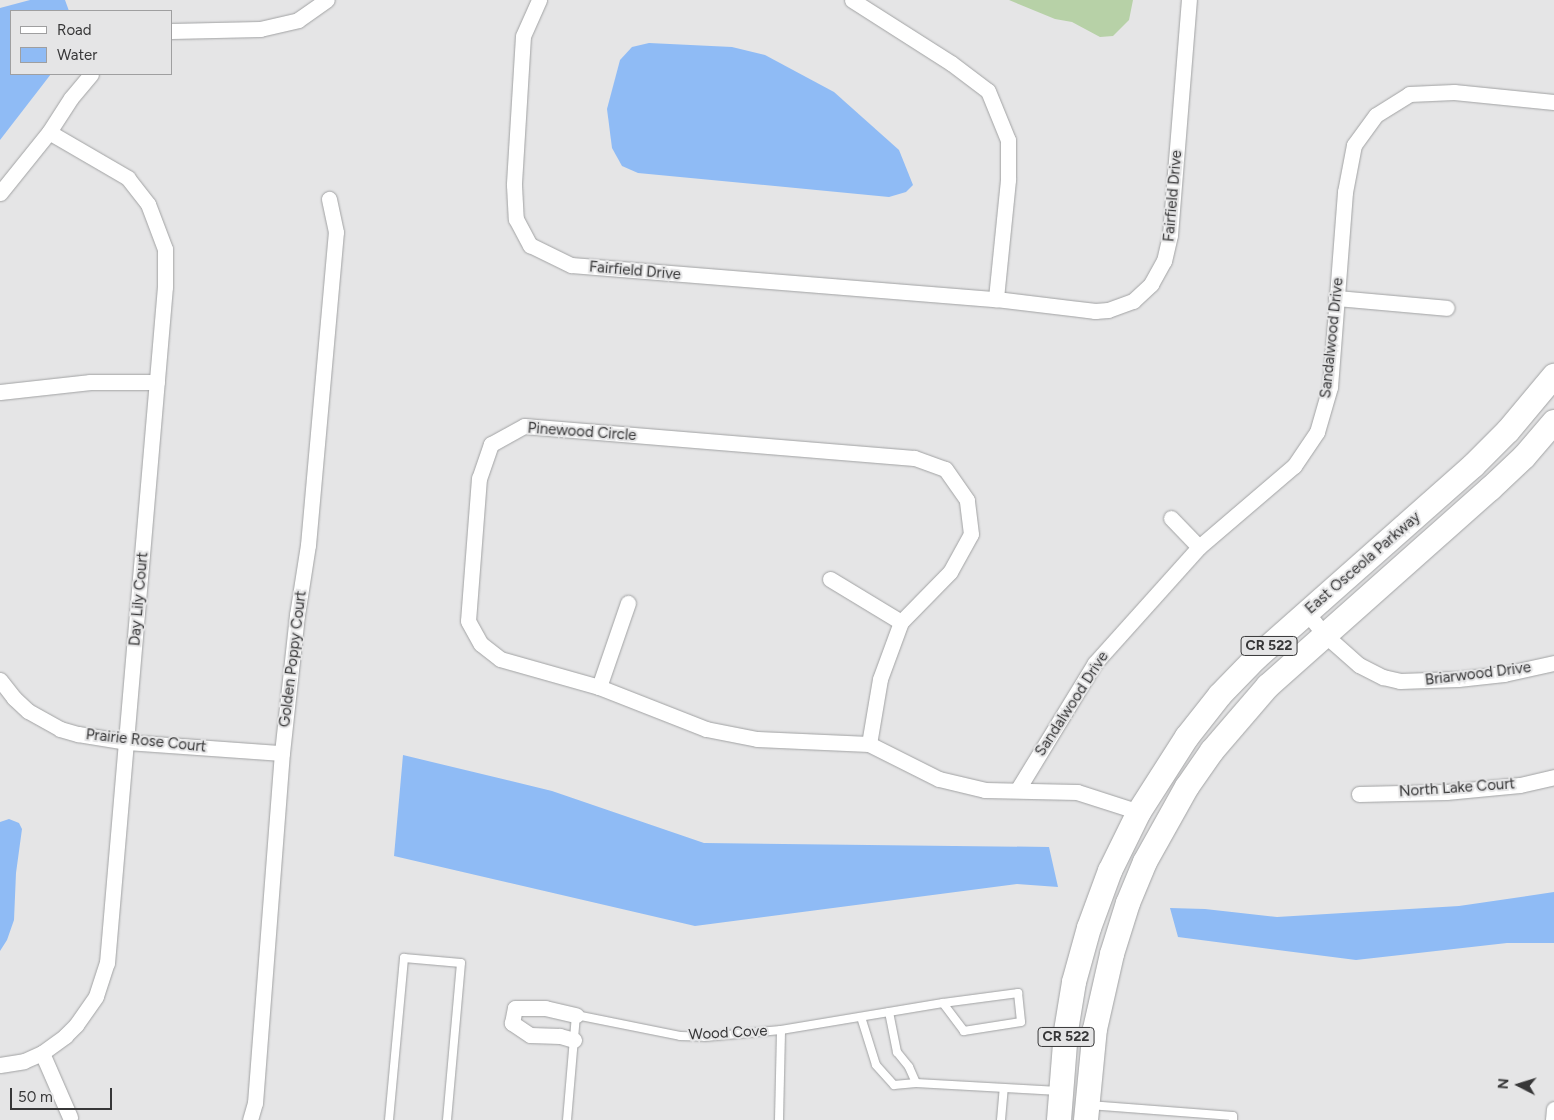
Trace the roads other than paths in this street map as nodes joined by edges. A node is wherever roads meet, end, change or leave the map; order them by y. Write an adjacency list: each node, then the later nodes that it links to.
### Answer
1 (327, 0): 5 (street)
2 (540, 0): 12 (street, Fairfield Drive)
3 (852, 0): 12 (street)
4 (1189, 0): 12 (street, Fairfield Drive)
5 (172, 31)
6 (90, 75): 8 (street)
7 (1554, 102): 11 (street, Sandalwood Drive)
8 (49, 132): 9 (street); 15 (street, Day Lily Court)
9 (0, 193)
10 (329, 199): 30 (street, Golden Poppy Court)
11 (1336, 298): 13 (street); 19 (street, Sandalwood Drive)
12 (996, 299)
13 (1447, 308)
14 (1554, 376): 22 (main road, East Osceola Parkway / CR 522)
15 (157, 382): 16 (street); 28 (street, Day Lily Court)
16 (0, 392)
17 (1554, 422): 24 (main road, East Osceola Parkway / CR 522)
18 (1171, 518): 19 (street)
19 (1199, 546): 32 (street, Sandalwood Drive)
20 (830, 579): 23 (street)
21 (628, 603): 27 (street)
22 (1306, 613): 24 (street, Briarwood Drive); 34 (main road, East Osceola Parkway / CR 522)
23 (901, 622): 27 (street, Pinewood Circle); 29 (street, Pinewood Circle)
24 (1325, 635): 25 (street, Briarwood Drive); 35 (main road, East Osceola Parkway / CR 522)
25 (1554, 663)
26 (0, 680): 28 (street, Prairie Rose Court)
27 (599, 687): 29 (street, Pinewood Circle)
28 (127, 742): 30 (street, Prairie Rose Court); 42 (street, Day Lily Court)
29 (869, 744): 32 (street, Pinewood Circle)
30 (282, 753): 50 (street, Golden Poppy Court)
31 (1554, 777): 33 (street, North Lake Court)
32 (1018, 789): 34 (street, Pinewood Circle)
33 (1359, 794)
34 (1139, 812): 35 (main road); 46 (main road, East Osceola Parkway / CR 522)
35 (1112, 954): 48 (main road, East Osceola Parkway / CR 522)
36 (943, 1003): 36 (lane, Wood Cove); 37 (lane, Wood Cove)
37 (889, 1012): 39 (lane, Wood Cove); 44 (lane)
38 (576, 1015): 40 (lane, Wood Cove); 41 (lane); 41 (street, Wood Cove)
39 (861, 1017): 40 (lane, Wood Cove); 44 (lane)
40 (781, 1030): 54 (lane)
41 (574, 1040): 53 (lane)
42 (42, 1052): 43 (street, Day Lily Court); 49 (street)
43 (0, 1065)
44 (916, 1083): 45 (lane)
45 (1004, 1088): 46 (lane); 55 (lane)
46 (1061, 1092): 48 (street); 56 (main road, East Osceola Parkway / CR 522)
47 (1554, 1109): 58 (street)
48 (1087, 1112): 57 (lane)
49 (70, 1117)
50 (250, 1120)
51 (389, 1120): 52 (lane)
52 (447, 1120)
53 (567, 1120)
54 (780, 1120)
55 (1002, 1120)
56 (1059, 1120)
57 (1233, 1120)
58 (1553, 1120)

